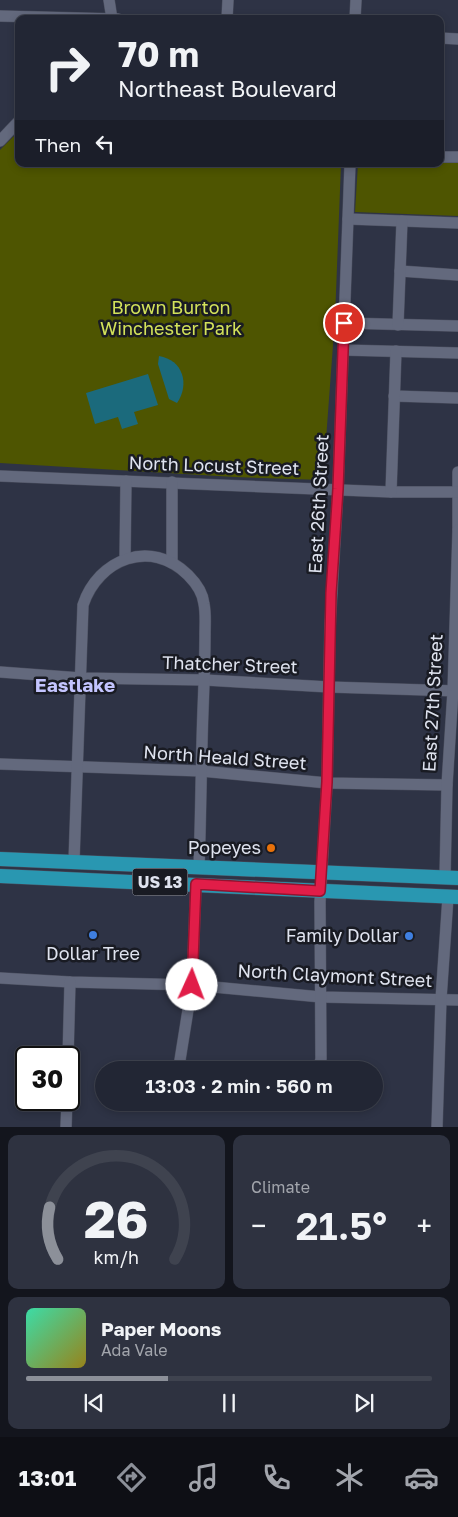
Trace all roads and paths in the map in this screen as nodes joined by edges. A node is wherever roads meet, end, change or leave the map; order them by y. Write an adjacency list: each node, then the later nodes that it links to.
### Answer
1 (109, 0): 4 (street)
2 (228, 0): 5 (street)
3 (356, 0): 6 (street)
4 (111, 15)
5 (226, 15)
6 (355, 15)
7 (0, 16): 8 (street)
8 (15, 16)
9 (444, 38): 10 (street)
10 (458, 39)
11 (15, 125): 12 (street)
12 (0, 142)
13 (444, 157): 14 (street)
14 (458, 158)
15 (350, 167): 16 (street, East 26th Street)
16 (348, 219): 17 (street); 21 (street, East 26th Street)
17 (402, 221): 18 (street); 19 (street)
18 (458, 223)
19 (400, 271): 20 (street); 22 (street)
20 (458, 275)
21 (344, 323): 22 (street); 24 (street, East 26th Street)
22 (398, 325): 23 (street)
23 (458, 326)
24 (343, 350): 25 (street); 33 (street, East 26th Street)
25 (396, 351): 26 (street); 27 (street)
26 (458, 353)
27 (394, 396): 28 (street); 34 (street)
28 (458, 398)
29 (458, 472): 35 (street, East 27th Street)
30 (0, 476): 31 (street, North Locust Street)
31 (126, 480): 32 (street, North Locust Street); 37 (street)
32 (172, 482): 33 (street, North Locust Street); 38 (street)
33 (338, 489): 34 (street, North Locust Street); 42 (street, East 26th Street)
34 (391, 492): 35 (street, North Locust Street)
35 (457, 492): 36 (street, East 27th Street)
36 (458, 530): 43 (street, East 27th Street)
37 (125, 559): 38 (street); 40 (street)
38 (172, 563): 41 (street)
39 (0, 672): 40 (street, Thatcher Street)
40 (81, 678): 41 (street, Thatcher Street); 45 (street)
41 (205, 680): 42 (street, Thatcher Street); 46 (street)
42 (329, 687): 43 (street, Thatcher Street); 47 (street, East 26th Street)
43 (456, 691): 48 (street, East 27th Street)
44 (0, 764): 45 (street, North Heald Street)
45 (78, 766): 46 (street, North Heald Street); 51 (street)
46 (201, 772): 47 (street, North Heald Street); 53 (street)
47 (327, 782): 48 (street, North Heald Street); 54 (street, East 26th Street)
48 (447, 786): 56 (street, East 27th Street)
49 (0, 859): 50 (main road, US 13)
50 (51, 860): 51 (main road, US 13); 52 (main road)
51 (74, 861): 53 (main road, US 13)
52 (0, 865)
53 (198, 866): 54 (main road, US 13)
54 (322, 872): 56 (main road, US 13); 58 (street, East 26th Street)
55 (0, 876): 57 (main road, US 13)
56 (451, 878)
57 (196, 884): 58 (main road, US 13); 62 (street)
58 (320, 891): 59 (main road, US 13); 63 (street, East 26th Street)
59 (453, 897): 64 (street)
60 (0, 978): 61 (street, North Claymont Street)
61 (70, 982): 62 (street, North Claymont Street); 66 (street)
62 (192, 985): 63 (street, North Claymont Street); 67 (street)
63 (320, 996): 64 (street, North Claymont Street); 68 (street, East 26th Street)
64 (441, 999): 65 (street, North Claymont Street); 71 (street)
65 (458, 1000)
66 (68, 1046)
67 (180, 1061)
68 (320, 1061)
69 (67, 1111): 70 (street)
70 (66, 1127)
71 (437, 1127)

